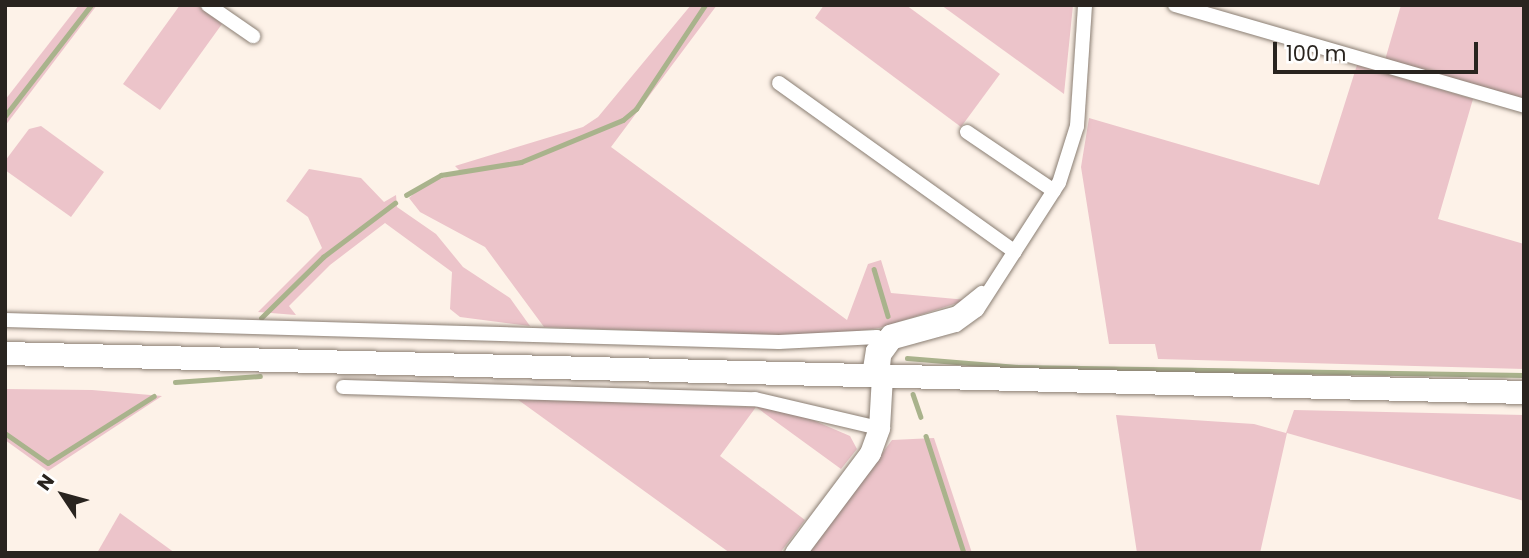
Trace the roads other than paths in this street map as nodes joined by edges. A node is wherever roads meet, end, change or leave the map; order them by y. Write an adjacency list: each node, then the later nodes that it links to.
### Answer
1 (208, 5): 4 (street)
2 (1085, 5): 8 (street)
3 (1175, 5): 6 (street)
4 (253, 36)
5 (779, 83): 9 (street)
6 (1524, 106)
7 (967, 132): 8 (street)
8 (1054, 191): 9 (street)
9 (1015, 252): 11 (street)
10 (5, 320): 11 (street)
11 (887, 341): 13 (street)
12 (5, 353): 13 (main road)
13 (876, 375): 15 (main road); 16 (street)
14 (343, 387): 16 (street)
15 (1524, 392)
16 (873, 428): 17 (street)
17 (795, 553)

